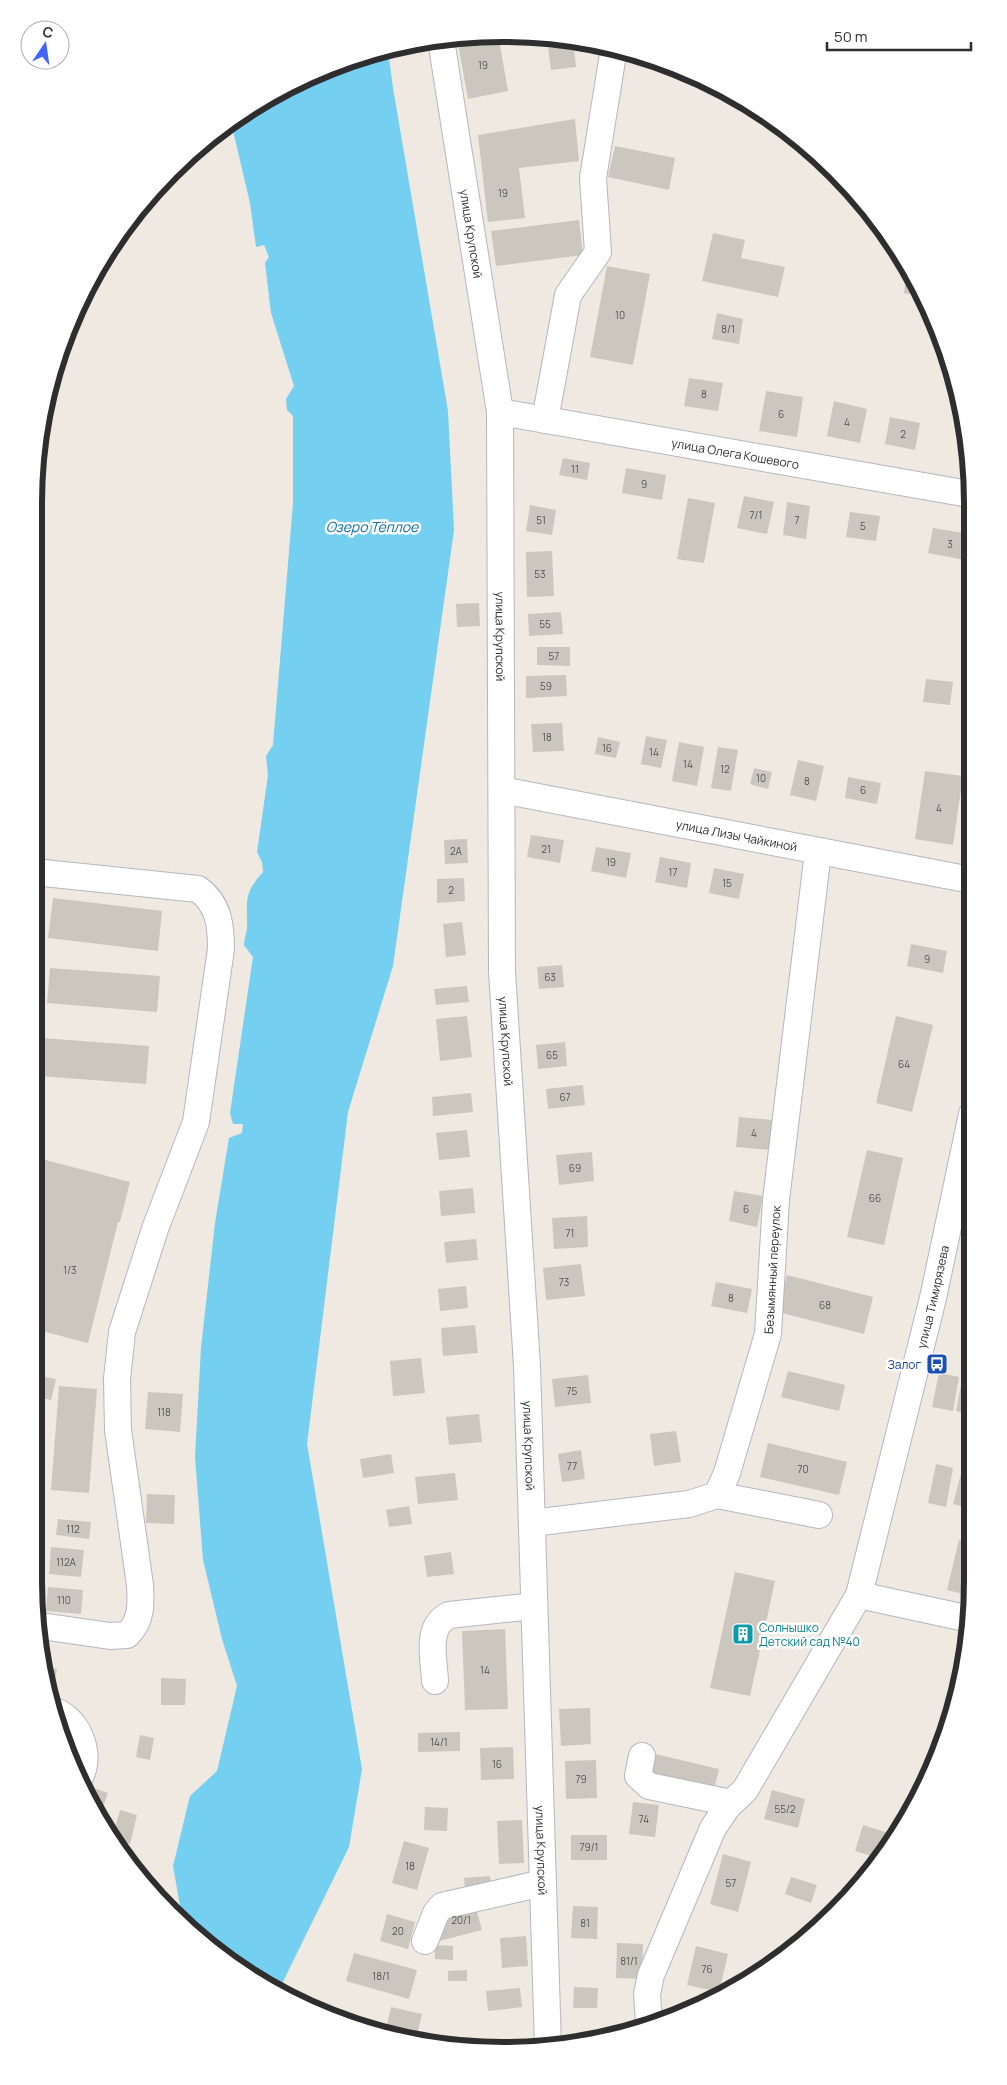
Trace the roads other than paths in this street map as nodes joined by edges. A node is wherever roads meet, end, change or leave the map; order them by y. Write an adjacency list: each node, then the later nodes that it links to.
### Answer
1 (442, 46): 3 (street, улица Крупской)
2 (613, 56): 4 (street)
3 (500, 412): 4 (street, улица Олега Кошевого); 6 (street, улица Крупской)
4 (545, 420): 5 (street, улица Олега Кошевого)
5 (964, 493)
6 (502, 790): 7 (street, улица Лизы Чайкиной); 13 (street, улица Крупской)
7 (818, 852): 9 (street, улица Лизы Чайкиной); 11 (street, Безымянный переулок)
8 (42, 873): 17 (street)
9 (964, 879)
10 (964, 1183): 14 (street, улица Тимирязева)
11 (717, 1494): 12 (street); 13 (street)
12 (819, 1515)
13 (532, 1523): 15 (street, улица Крупской)
14 (859, 1595): 16 (street); 22 (street, улица Тимирязева)
15 (534, 1606): 18 (street); 23 (street, улица Крупской)
16 (963, 1618)
17 (44, 1626)
18 (435, 1680)
19 (62, 1714): 21 (street)
20 (642, 1756): 22 (street)
21 (82, 1767)
22 (731, 1803): 25 (street, улица Тимирязева)
23 (543, 1883): 24 (street); 26 (street, улица Крупской)
24 (426, 1941)
25 (649, 2019)
26 (548, 2041)

